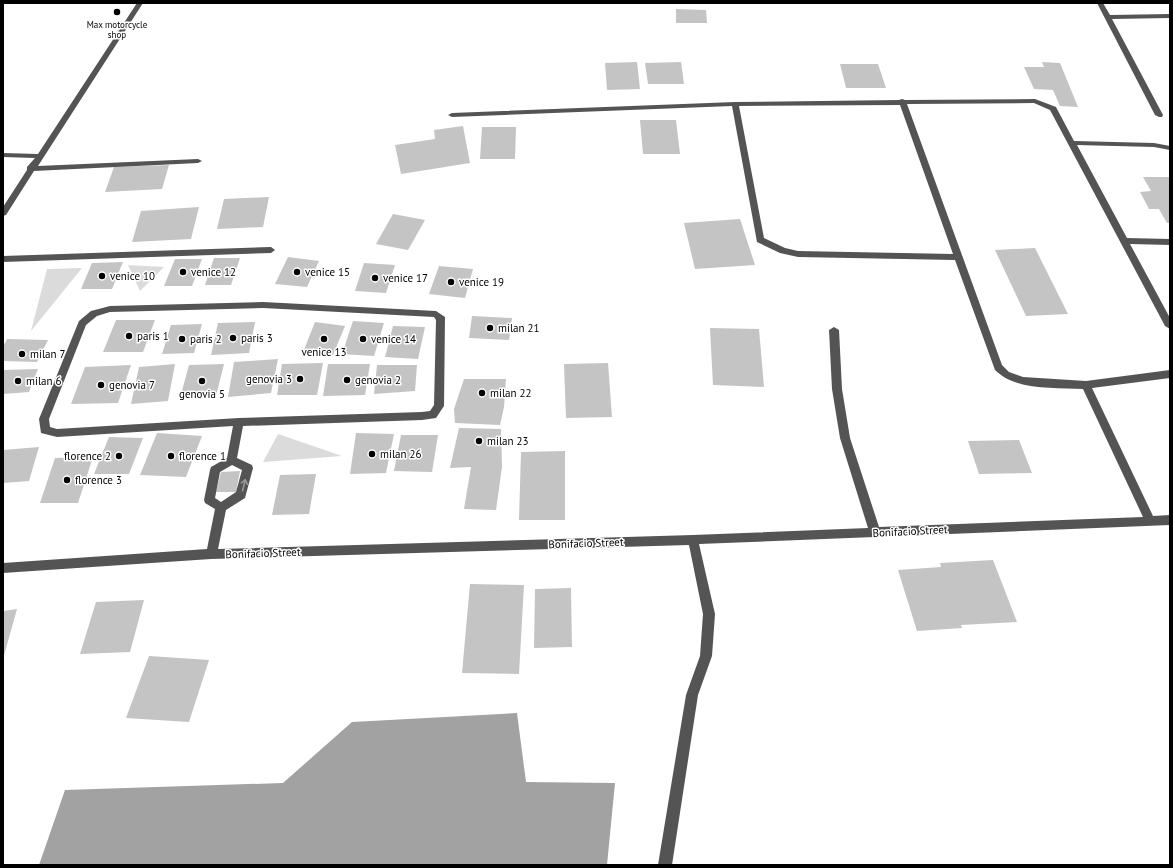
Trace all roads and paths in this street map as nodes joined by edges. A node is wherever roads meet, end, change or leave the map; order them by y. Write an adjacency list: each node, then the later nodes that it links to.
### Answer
1 (136, 3): 2 (street)
2 (140, 3): 13 (street)
3 (1100, 3): 4 (street)
4 (1108, 16): 5 (street); 9 (street)
5 (1170, 16)
6 (902, 101): 7 (street); 10 (street); 20 (street)
7 (735, 104): 8 (street); 20 (street)
8 (452, 115)
9 (1159, 115)
10 (1073, 143): 11 (street); 17 (street)
11 (1170, 148)
12 (3, 155): 13 (street)
13 (39, 156): 15 (street)
14 (198, 161): 15 (street)
15 (30, 169): 16 (street)
16 (3, 213)
17 (1124, 241): 18 (street); 22 (street)
18 (1170, 242)
19 (272, 250): 21 (street)
20 (958, 257): 25 (street)
21 (3, 259)
22 (1170, 326)
23 (834, 330): 31 (street)
24 (1170, 374): 25 (street)
25 (1086, 385): 29 (street)
26 (239, 422): 26 (street); 27 (street)
27 (232, 460): 28 (street); 28 (street, one-way to 27)
28 (221, 507): 33 (street)
29 (1150, 520): 30 (street, Bonifacio Street); 31 (street, Bonifacio Street)
30 (1170, 520)
31 (875, 532): 32 (street, Bonifacio Street)
32 (693, 540): 33 (street, Bonifacio Street); 35 (street)
33 (211, 554): 34 (street, Bonifacio Street)
34 (3, 568)
35 (665, 865)

